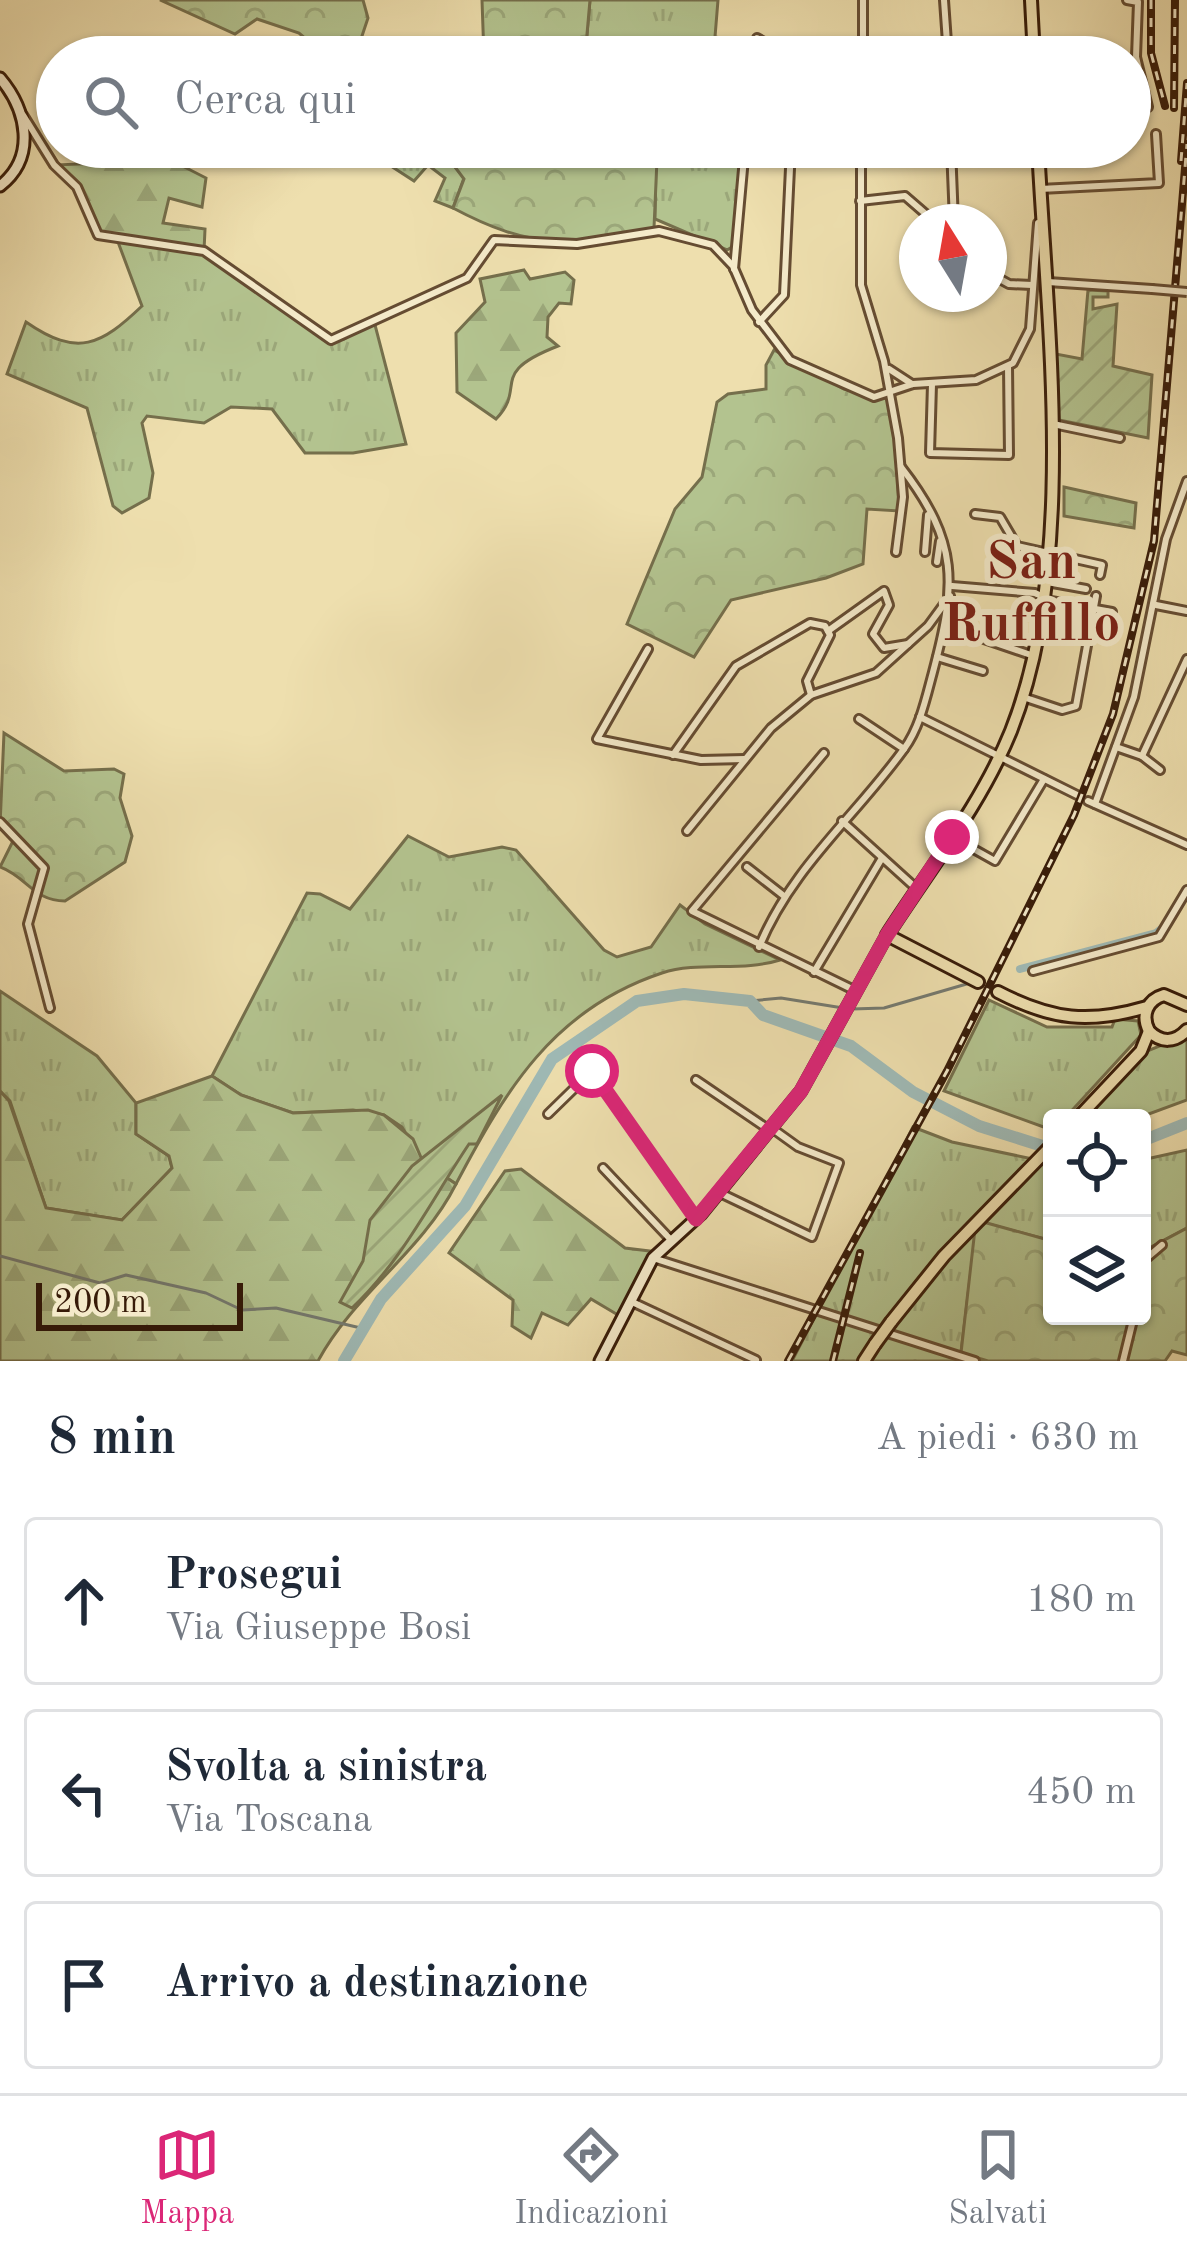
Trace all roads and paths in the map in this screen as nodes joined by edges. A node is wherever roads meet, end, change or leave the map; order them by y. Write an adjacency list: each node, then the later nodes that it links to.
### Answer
1 (863, 0): 6 (street)
2 (944, 0): 7 (street)
3 (1031, 0): 8 (main road)
4 (1127, 0): 5 (street)
5 (1138, 2): 9 (street)
6 (863, 36)
7 (947, 36)
8 (1033, 36)
9 (1135, 36)
10 (0, 78): 11 (main road)
11 (23, 115): 13 (street); 20 (main road)
12 (1156, 134): 21 (street)
13 (36, 136)
14 (57, 168): 25 (street)
15 (743, 168): 25 (street)
16 (790, 168): 29 (street)
17 (861, 168): 22 (street)
18 (952, 168): 24 (street)
19 (1039, 168): 21 (main road)
20 (0, 186)
21 (1040, 189): 27 (main road)
22 (860, 201): 23 (street); 30 (street)
23 (914, 204)
24 (953, 204)
25 (734, 269): 29 (street)
26 (1007, 283): 27 (street)
27 (1038, 283): 28 (street, bridge); 31 (street); 35 (main road)
28 (1187, 292)
29 (759, 322): 34 (street)
30 (884, 361): 33 (street); 34 (street)
31 (1008, 366): 32 (street); 32 (street)
32 (932, 382): 33 (street)
33 (913, 384): 34 (street)
34 (886, 394): 37 (street)
35 (1051, 423): 36 (street); 44 (main road)
36 (1120, 437)
37 (901, 467): 39 (street); 42 (street)
38 (1187, 482): 52 (street)
39 (928, 512): 41 (street); 43 (street)
40 (975, 514): 44 (street)
41 (941, 538): 45 (street); 48 (street)
42 (896, 552)
43 (925, 552)
44 (1048, 554): 46 (street); 47 (main road)
45 (937, 562)
46 (1100, 575)
47 (1044, 581): 49 (street); 50 (main road)
48 (952, 590): 50 (street); 56 (street); 58 (street)
49 (1086, 590)
50 (1041, 596): 53 (street); 60 (main road)
51 (1096, 596): 53 (street)
52 (1156, 605): 54 (street); 68 (street)
53 (1093, 610): 55 (street); 65 (street)
54 (1187, 610)
55 (1112, 612)
56 (946, 626): 60 (street); 61 (street)
57 (828, 631): 58 (street); 64 (street); 71 (street)
58 (908, 644): 64 (street)
59 (648, 649): 71 (street)
60 (1031, 655): 65 (main road)
61 (937, 657): 63 (street); 66 (street)
62 (1187, 659): 73 (street)
63 (982, 670)
64 (811, 695): 74 (street)
65 (1023, 697): 72 (main road)
66 (920, 717): 69 (street); 72 (street)
67 (859, 719): 69 (street)
68 (1116, 747): 73 (street); 82 (street)
69 (904, 749): 78 (street)
70 (824, 753): 89 (street)
71 (673, 755): 74 (street)
72 (1000, 756): 76 (street); 81 (main road)
73 (1140, 756): 75 (street)
74 (748, 758): 80 (street)
75 (1160, 770)
76 (1043, 779): 77 (street); 81 (street)
77 (1077, 795)
78 (842, 820): 83 (street); 87 (street)
79 (0, 822): 97 (street)
80 (687, 831)
81 (952, 837): 85 (main road)
82 (1187, 844)
83 (882, 858): 85 (street); 91 (street)
84 (746, 867): 87 (street)
85 (917, 889): 88 (main road)
86 (1187, 890): 90 (street)
87 (784, 896): 89 (street)
88 (887, 935): 92 (main road); 95 (main road)
89 (759, 947): 91 (street)
90 (1033, 970)
91 (814, 972): 95 (street)
92 (978, 982)
93 (998, 992): 99 (main road)
94 (1181, 992): 96 (main road); 98 (main road)
95 (853, 996): 107 (main road)
96 (1187, 1005)
97 (50, 1007)
98 (1147, 1007): 99 (main road); 100 (main road)
99 (1124, 1014): 100 (main road)
100 (1147, 1026): 102 (main road); 103 (main road)
101 (1187, 1030): 102 (main road)
102 (1161, 1040): 103 (main road)
103 (1141, 1051): 105 (main road)
104 (696, 1080): 107 (street)
105 (1087, 1109)
106 (548, 1114): 111 (street)
107 (769, 1128): 110 (main road); 110 (street)
108 (1043, 1154): 121 (main road, bridge)
109 (603, 1168): 112 (street)
110 (718, 1192): 111 (main road)
111 (696, 1219): 112 (main road)
112 (670, 1240): 115 (main road)
113 (1162, 1245): 114 (street)
114 (1151, 1254)
115 (653, 1258): 116 (main road); 118 (street)
116 (630, 1301): 119 (street); 120 (main road)
117 (1131, 1325): 123 (street)
118 (955, 1358): 122 (street)
119 (756, 1360)
120 (600, 1361)
121 (864, 1361)
122 (975, 1361)
123 (1123, 1361)

